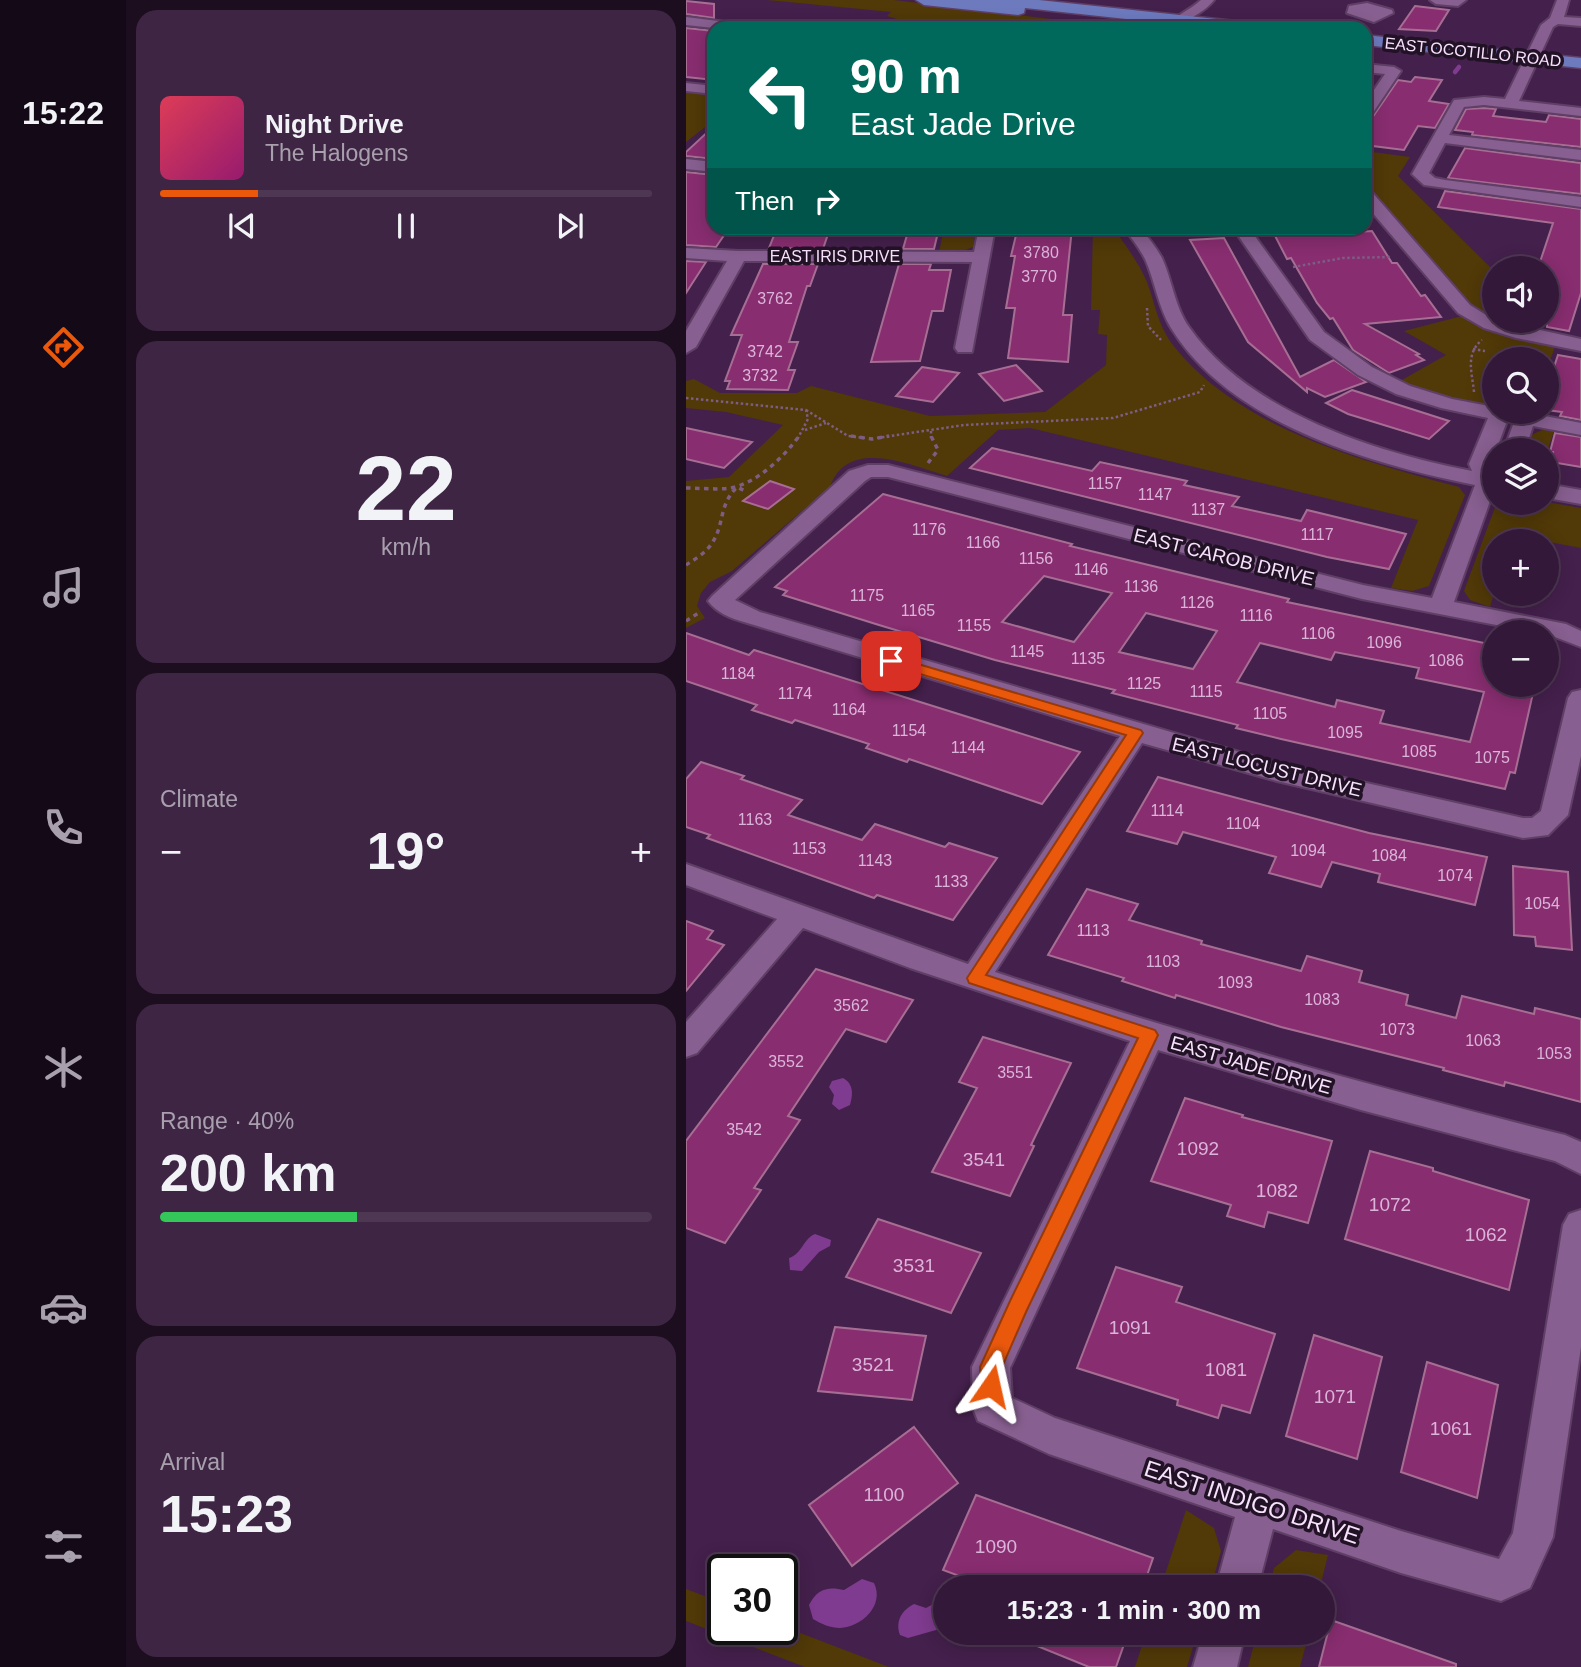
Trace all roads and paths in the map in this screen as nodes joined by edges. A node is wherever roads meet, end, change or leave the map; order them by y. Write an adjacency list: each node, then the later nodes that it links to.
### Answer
1 (924, 0): 10 (main road)
2 (995, 0): 11 (main road)
3 (1189, 0): 12 (street)
4 (1208, 0): 13 (street)
5 (1436, 0): 7 (street)
6 (1563, 0): 8 (street)
7 (1459, 1)
8 (1556, 20): 14 (street); 16 (street); 19 (street)
9 (686, 21): 15 (street)
10 (1127, 21)
11 (1140, 21)
12 (1175, 21)
13 (1183, 21)
14 (1581, 22)
15 (707, 24)
16 (1542, 37): 19 (street); 19 (street)
17 (1372, 40): 19 (main road, EAST OCOTILLO ROAD)
18 (1372, 49): 19 (main road, EAST OCOTILLO ROAD)
19 (1548, 53): 20 (main road, EAST OCOTILLO ROAD); 22 (main road, EAST OCOTILLO ROAD); 26 (street)
20 (1581, 63)
21 (1372, 69): 25 (street)
22 (1581, 72)
23 (686, 87): 24 (street)
24 (707, 89)
25 (1372, 104)
26 (1518, 105): 27 (street); 28 (street)
27 (1581, 112)
28 (1439, 138): 29 (street); 33 (street)
29 (1581, 155)
30 (686, 164): 31 (street)
31 (707, 166)
32 (1372, 202): 38 (street)
33 (1581, 202)
34 (985, 235): 40 (street)
35 (1137, 235): 63 (street)
36 (1246, 235): 41 (street)
37 (686, 253): 39 (street, EAST IRIS DRIVE)
38 (1417, 254): 41 (path); 43 (street)
39 (738, 256): 40 (street, EAST IRIS DRIVE); 48 (street)
40 (983, 257): 49 (street)
41 (1271, 270): 54 (street)
42 (1147, 299): 46 (path)
43 (1482, 318)
44 (1493, 333): 50 (path)
45 (1521, 333): 47 (street)
46 (1167, 344)
47 (1581, 345)
48 (686, 347)
49 (965, 348)
50 (1473, 349): 51 (path); 54 (path)
51 (1482, 350)
52 (1205, 382): 61 (path)
53 (686, 398): 55 (path)
54 (1468, 409): 56 (street)
55 (806, 410): 57 (path); 60 (path)
56 (1482, 412)
57 (826, 423): 60 (path); 61 (path)
58 (1550, 424): 59 (street)
59 (1581, 429)
60 (804, 430): 64 (path)
61 (931, 431): 62 (path)
62 (912, 477): 71 (street, EAST CAROB DRIVE); 72 (street, EAST CAROB DRIVE)
63 (1482, 477)
64 (737, 487): 65 (path); 66 (path); 70 (path)
65 (686, 488)
66 (745, 491)
67 (1559, 493): 68 (street)
68 (1581, 497)
69 (1482, 504): 72 (street)
70 (686, 565)
71 (720, 601): 75 (street, EAST LOCUST DRIVE)
72 (1440, 608): 73 (street, EAST CAROB DRIVE)
73 (1581, 639)
74 (1581, 698): 75 (street, EAST LOCUST DRIVE)
75 (1135, 733): 78 (street)
76 (686, 874): 77 (street, EAST JADE DRIVE)
77 (798, 915): 78 (street, EAST JADE DRIVE); 80 (street)
78 (975, 978): 79 (street, EAST JADE DRIVE)
79 (1149, 1035): 81 (street, EAST JADE DRIVE); 83 (street, EAST INDIGO DRIVE)
80 (686, 1044)
81 (1581, 1160)
82 (1581, 1225): 83 (street, EAST INDIGO DRIVE)
83 (1259, 1504): 84 (street)
84 (1240, 1575)
85 (1221, 1645): 86 (street)
86 (1215, 1667)

